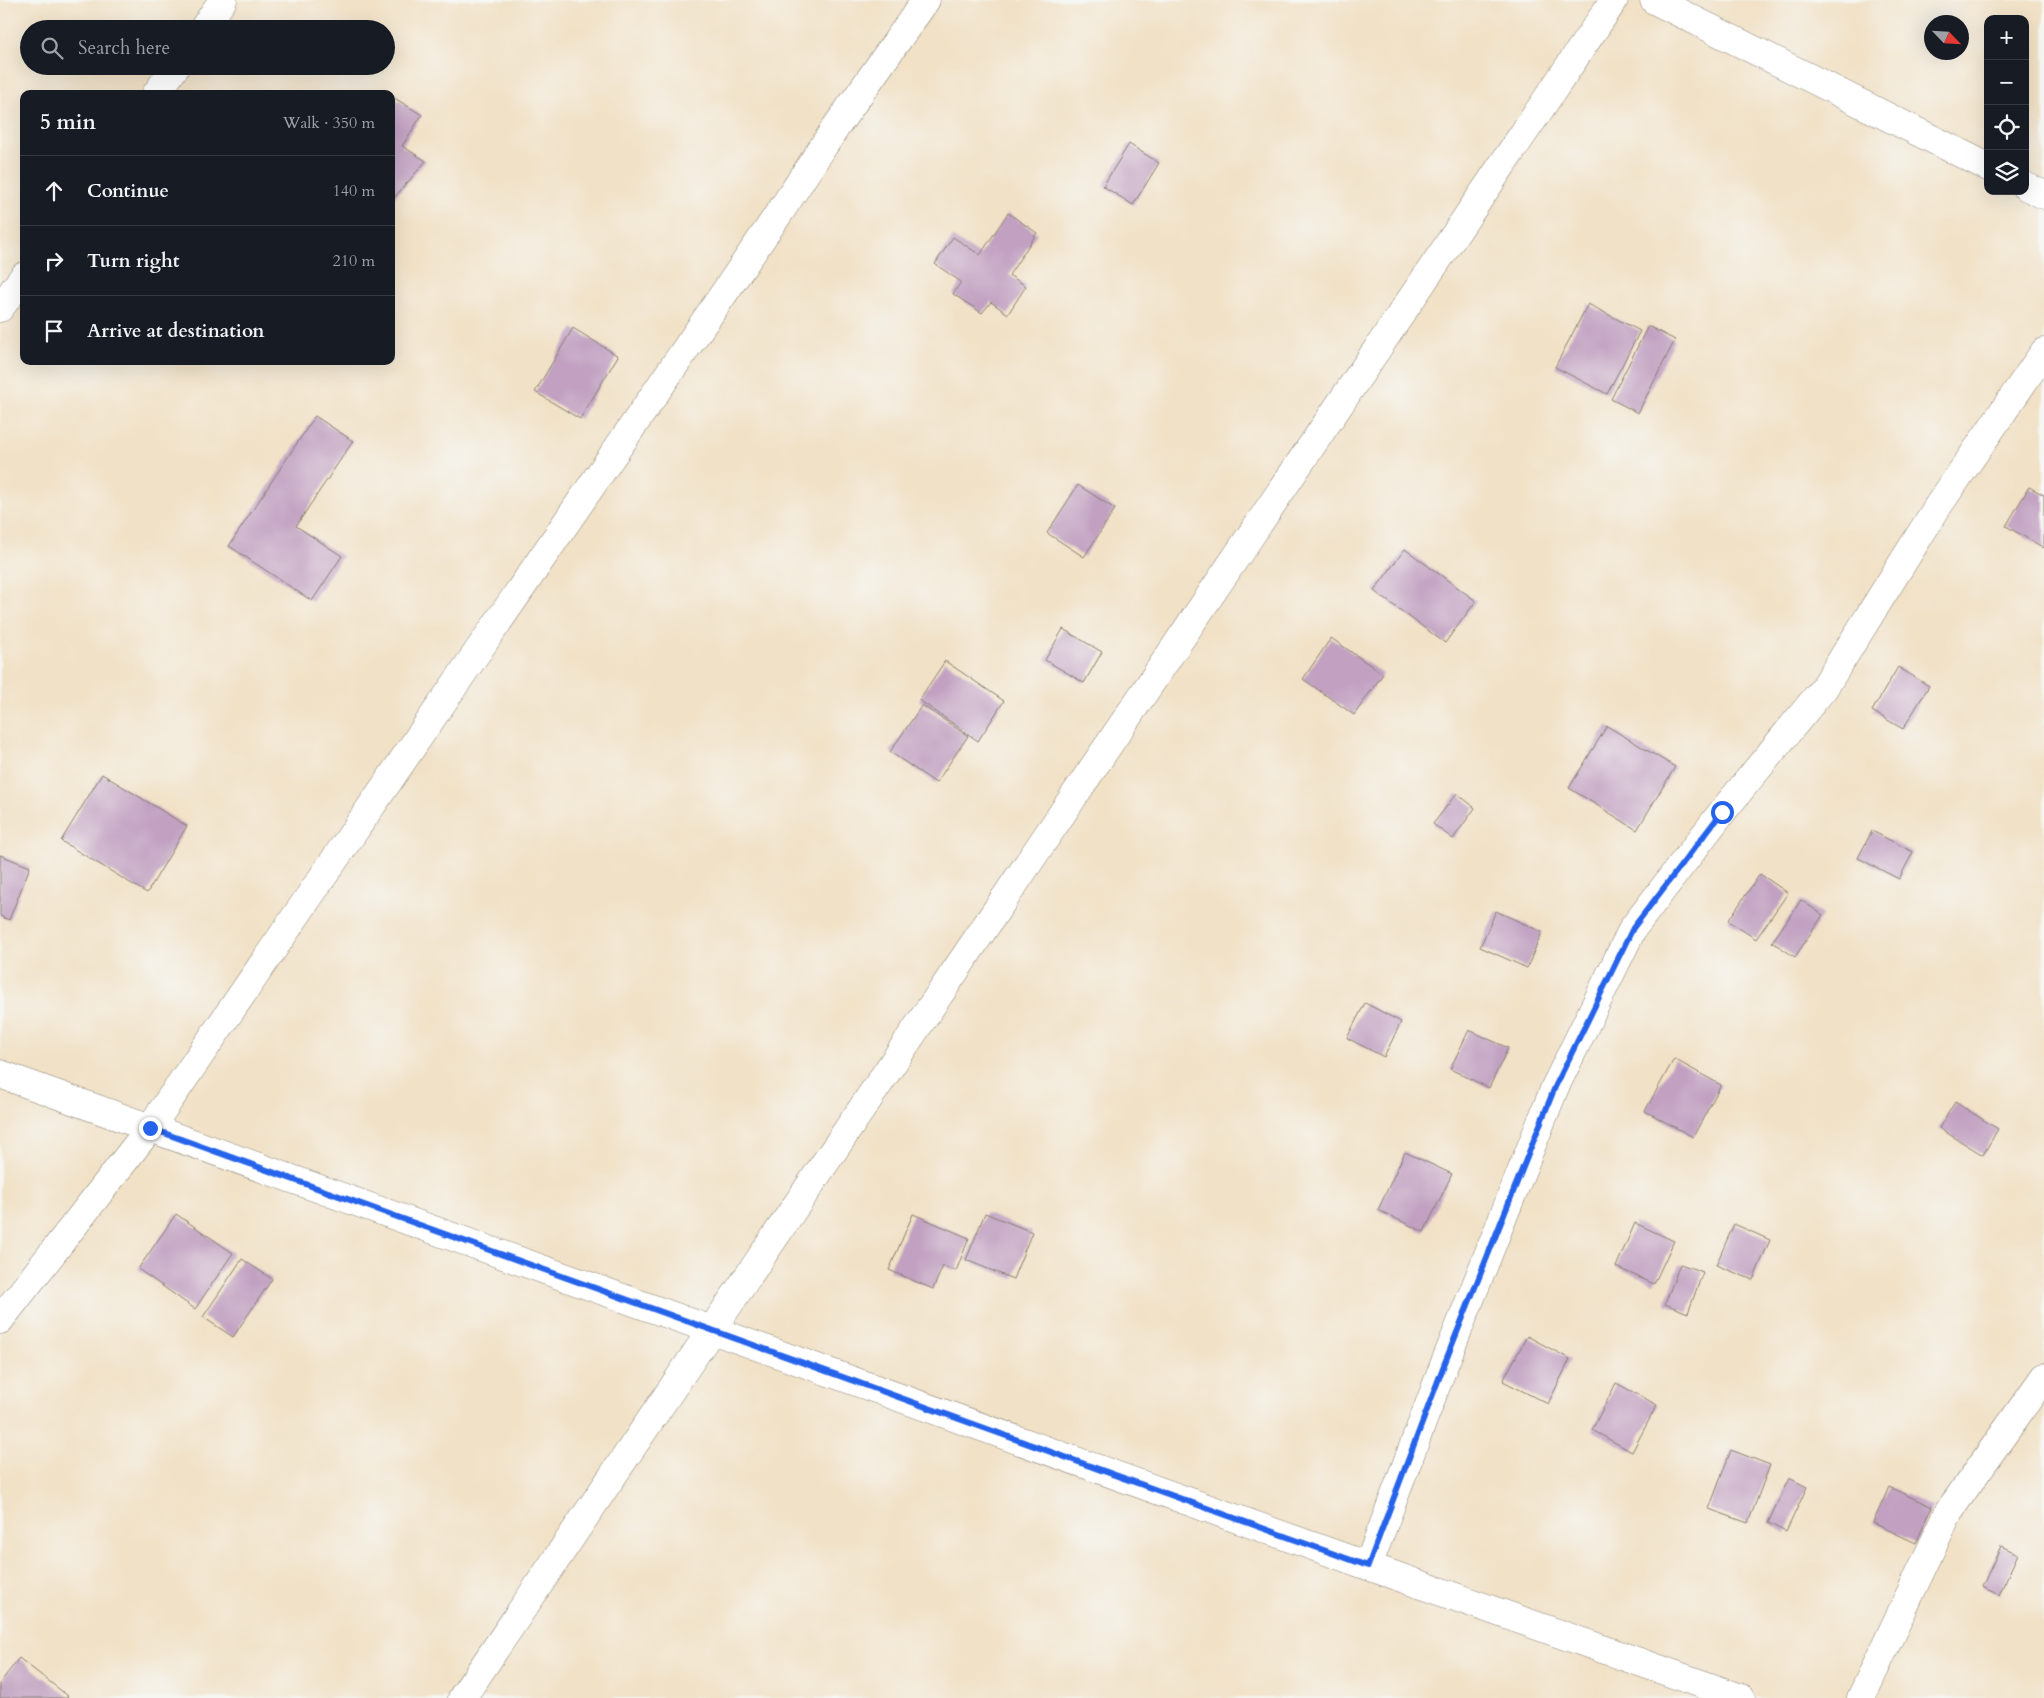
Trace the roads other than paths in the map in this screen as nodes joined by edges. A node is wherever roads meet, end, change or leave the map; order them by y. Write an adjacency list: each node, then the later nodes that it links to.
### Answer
1 (223, 0): 5 (street)
2 (926, 0): 15 (street)
3 (1614, 0): 17 (street)
4 (1654, 0): 8 (street)
5 (209, 20)
6 (170, 75): 7 (street)
7 (159, 90)
8 (1984, 165)
9 (2029, 188): 10 (street)
10 (2044, 195)
11 (20, 281): 12 (street)
12 (0, 308)
13 (2044, 352): 19 (street)
14 (0, 1074): 15 (street)
15 (150, 1128): 16 (street); 17 (street)
16 (0, 1320)
17 (711, 1330): 19 (street); 20 (street)
18 (2044, 1377): 22 (street)
19 (1368, 1566): 21 (street)
20 (462, 1698)
21 (1741, 1698)
22 (1861, 1698)

